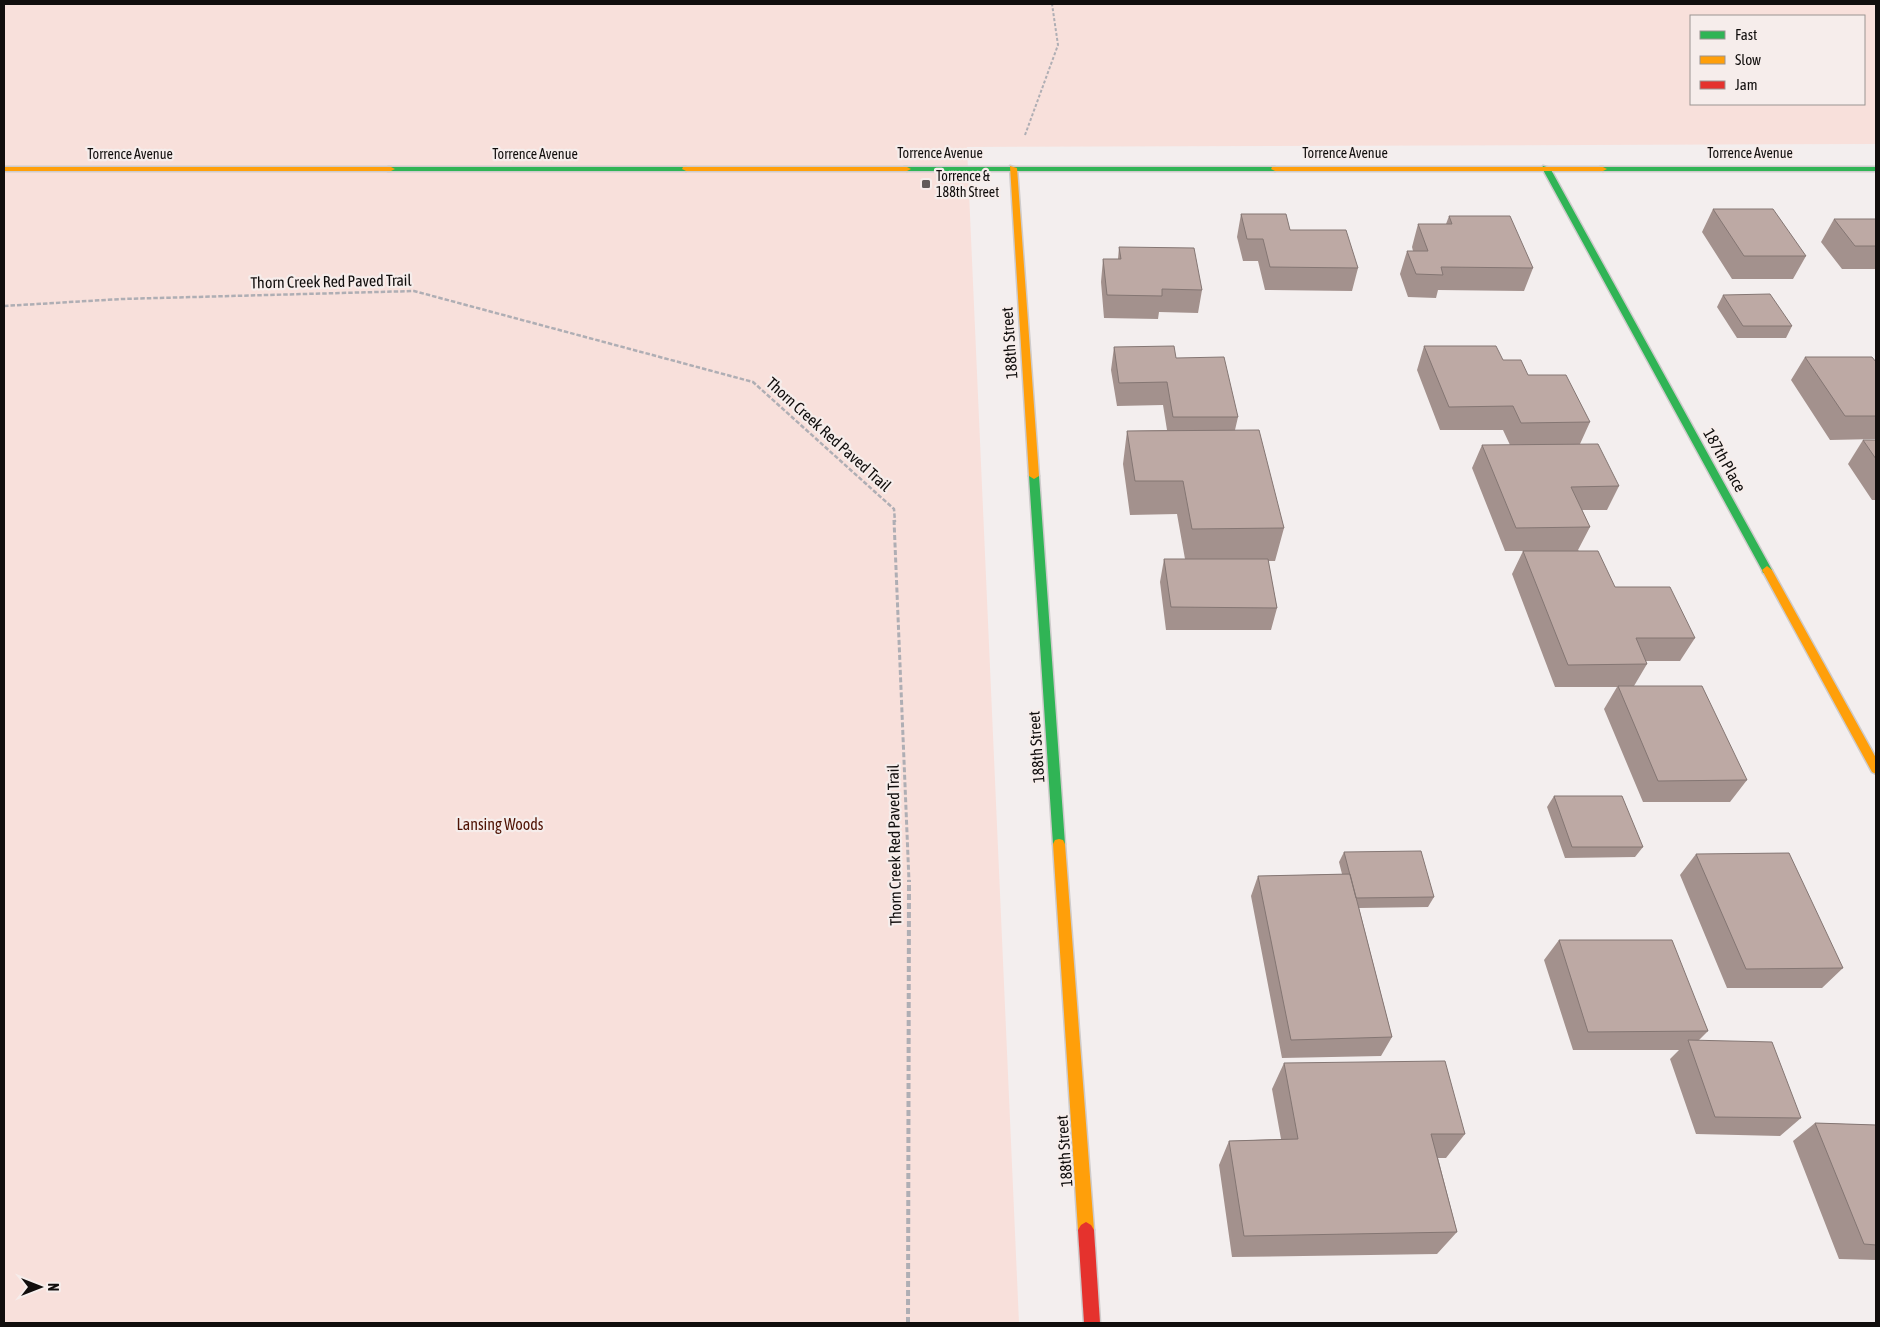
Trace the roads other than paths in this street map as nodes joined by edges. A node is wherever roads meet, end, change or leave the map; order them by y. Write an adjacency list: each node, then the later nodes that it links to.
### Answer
1 (1013, 168): 2 (main road, Torrence Avenue); 4 (main road, Torrence Avenue); 6 (main road, 188th Street)
2 (1546, 168): 3 (main road, Torrence Avenue); 5 (main road, 187th Place)
3 (1876, 168)
4 (4, 169)
5 (1876, 769)
6 (1092, 1323)

